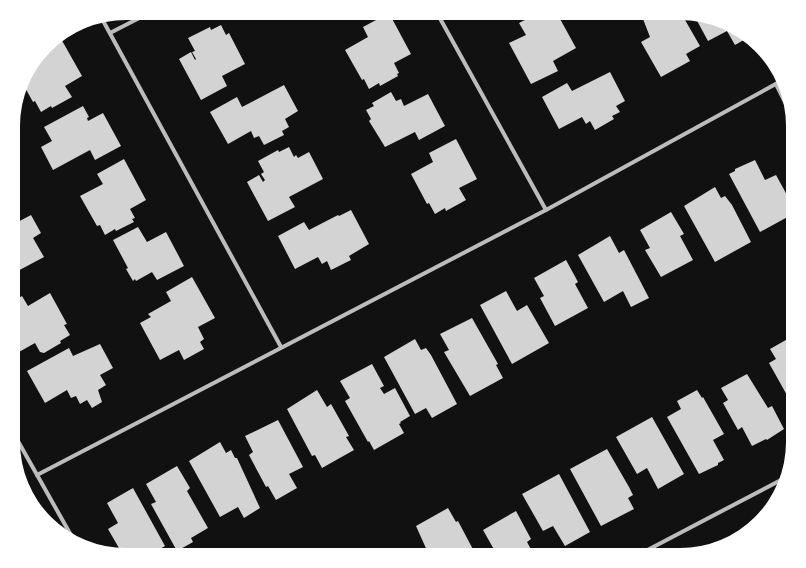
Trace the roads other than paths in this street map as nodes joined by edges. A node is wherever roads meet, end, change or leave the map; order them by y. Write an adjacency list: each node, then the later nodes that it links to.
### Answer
1 (135, 20): 4 (street)
2 (441, 20): 7 (street)
3 (104, 23): 4 (street)
4 (110, 33): 8 (street)
5 (776, 84): 6 (street); 7 (street)
6 (780, 93)
7 (546, 210): 8 (street)
8 (281, 347): 10 (street)
9 (20, 445): 10 (street)
10 (37, 475): 12 (street)
11 (779, 481): 13 (street)
12 (69, 531)
13 (651, 548)

